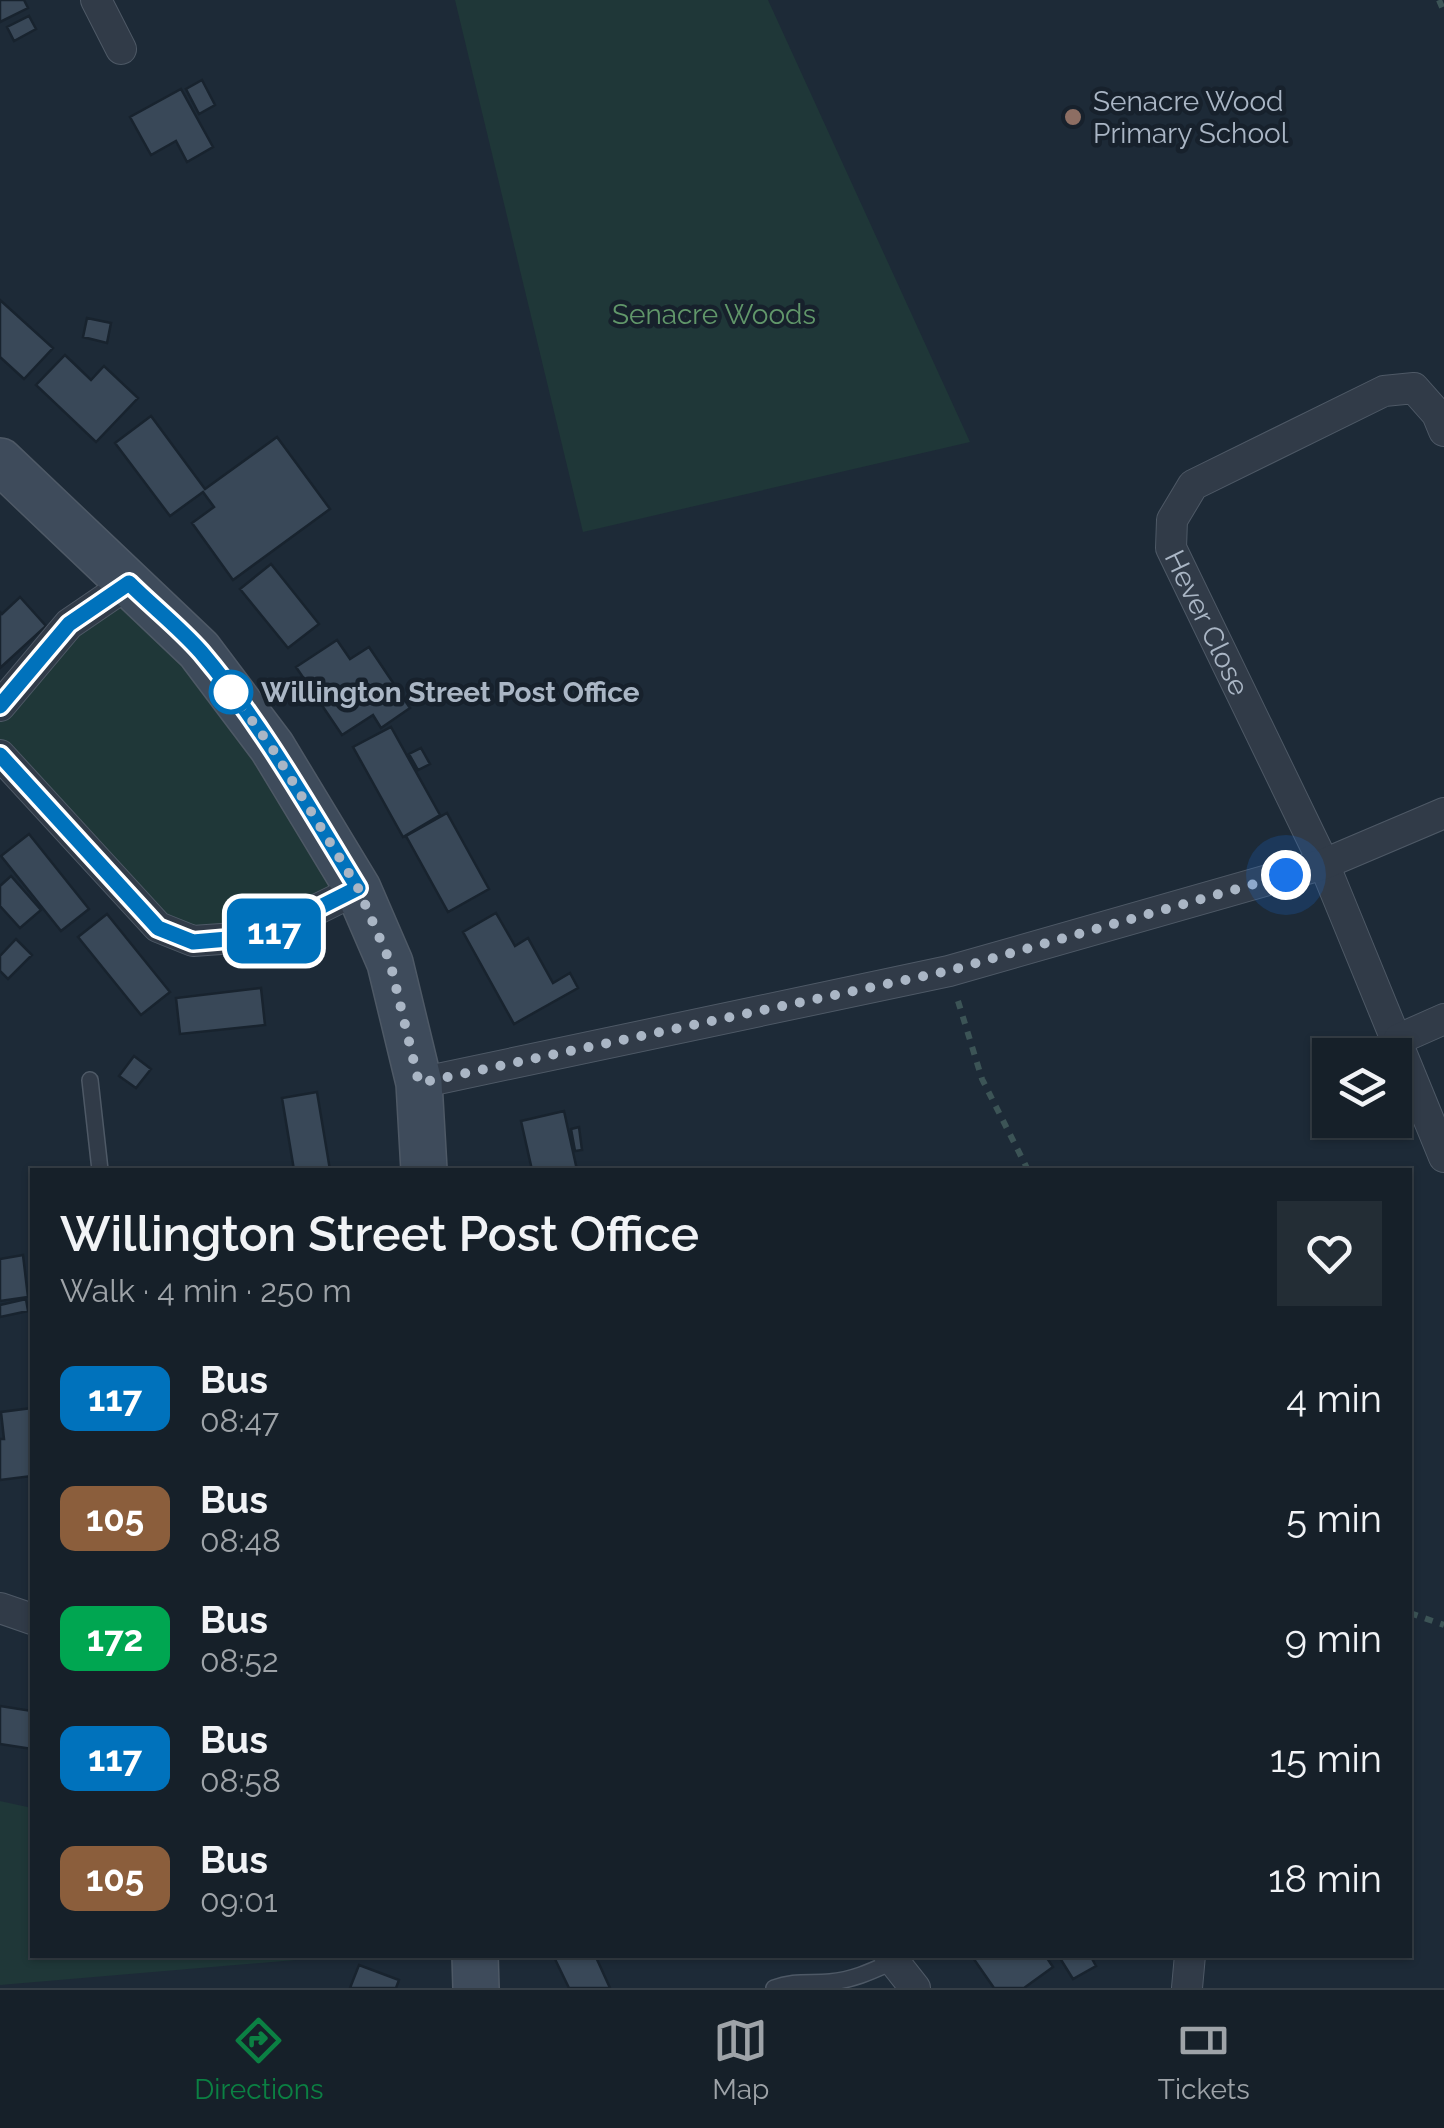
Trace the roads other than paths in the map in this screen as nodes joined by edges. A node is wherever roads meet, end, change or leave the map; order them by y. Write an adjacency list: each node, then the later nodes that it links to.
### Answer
1 (96, 0): 2 (street)
2 (121, 50)
3 (1444, 431): 9 (street, Hever Close)
4 (0, 461): 5 (street)
5 (129, 583): 6 (street); 10 (street)
6 (0, 706)
7 (0, 755): 10 (street)
8 (1444, 813): 9 (street)
9 (1324, 864): 12 (street); 16 (street)
10 (358, 888): 16 (street)
11 (1444, 1019): 13 (street)
12 (1397, 1038)
13 (1402, 1038)
14 (1412, 1075): 17 (street)
15 (90, 1080): 18 (lane)
16 (419, 1083): 19 (street)
17 (1444, 1156)
18 (100, 1168)
19 (424, 1168)
20 (0, 1608): 21 (street)
21 (30, 1618)
22 (475, 1958): 25 (street)
23 (1190, 1958): 28 (street)
24 (891, 1959): 26 (lane); 27 (street)
25 (476, 1988)
26 (774, 1988)
27 (916, 1988)
28 (1187, 1988)

